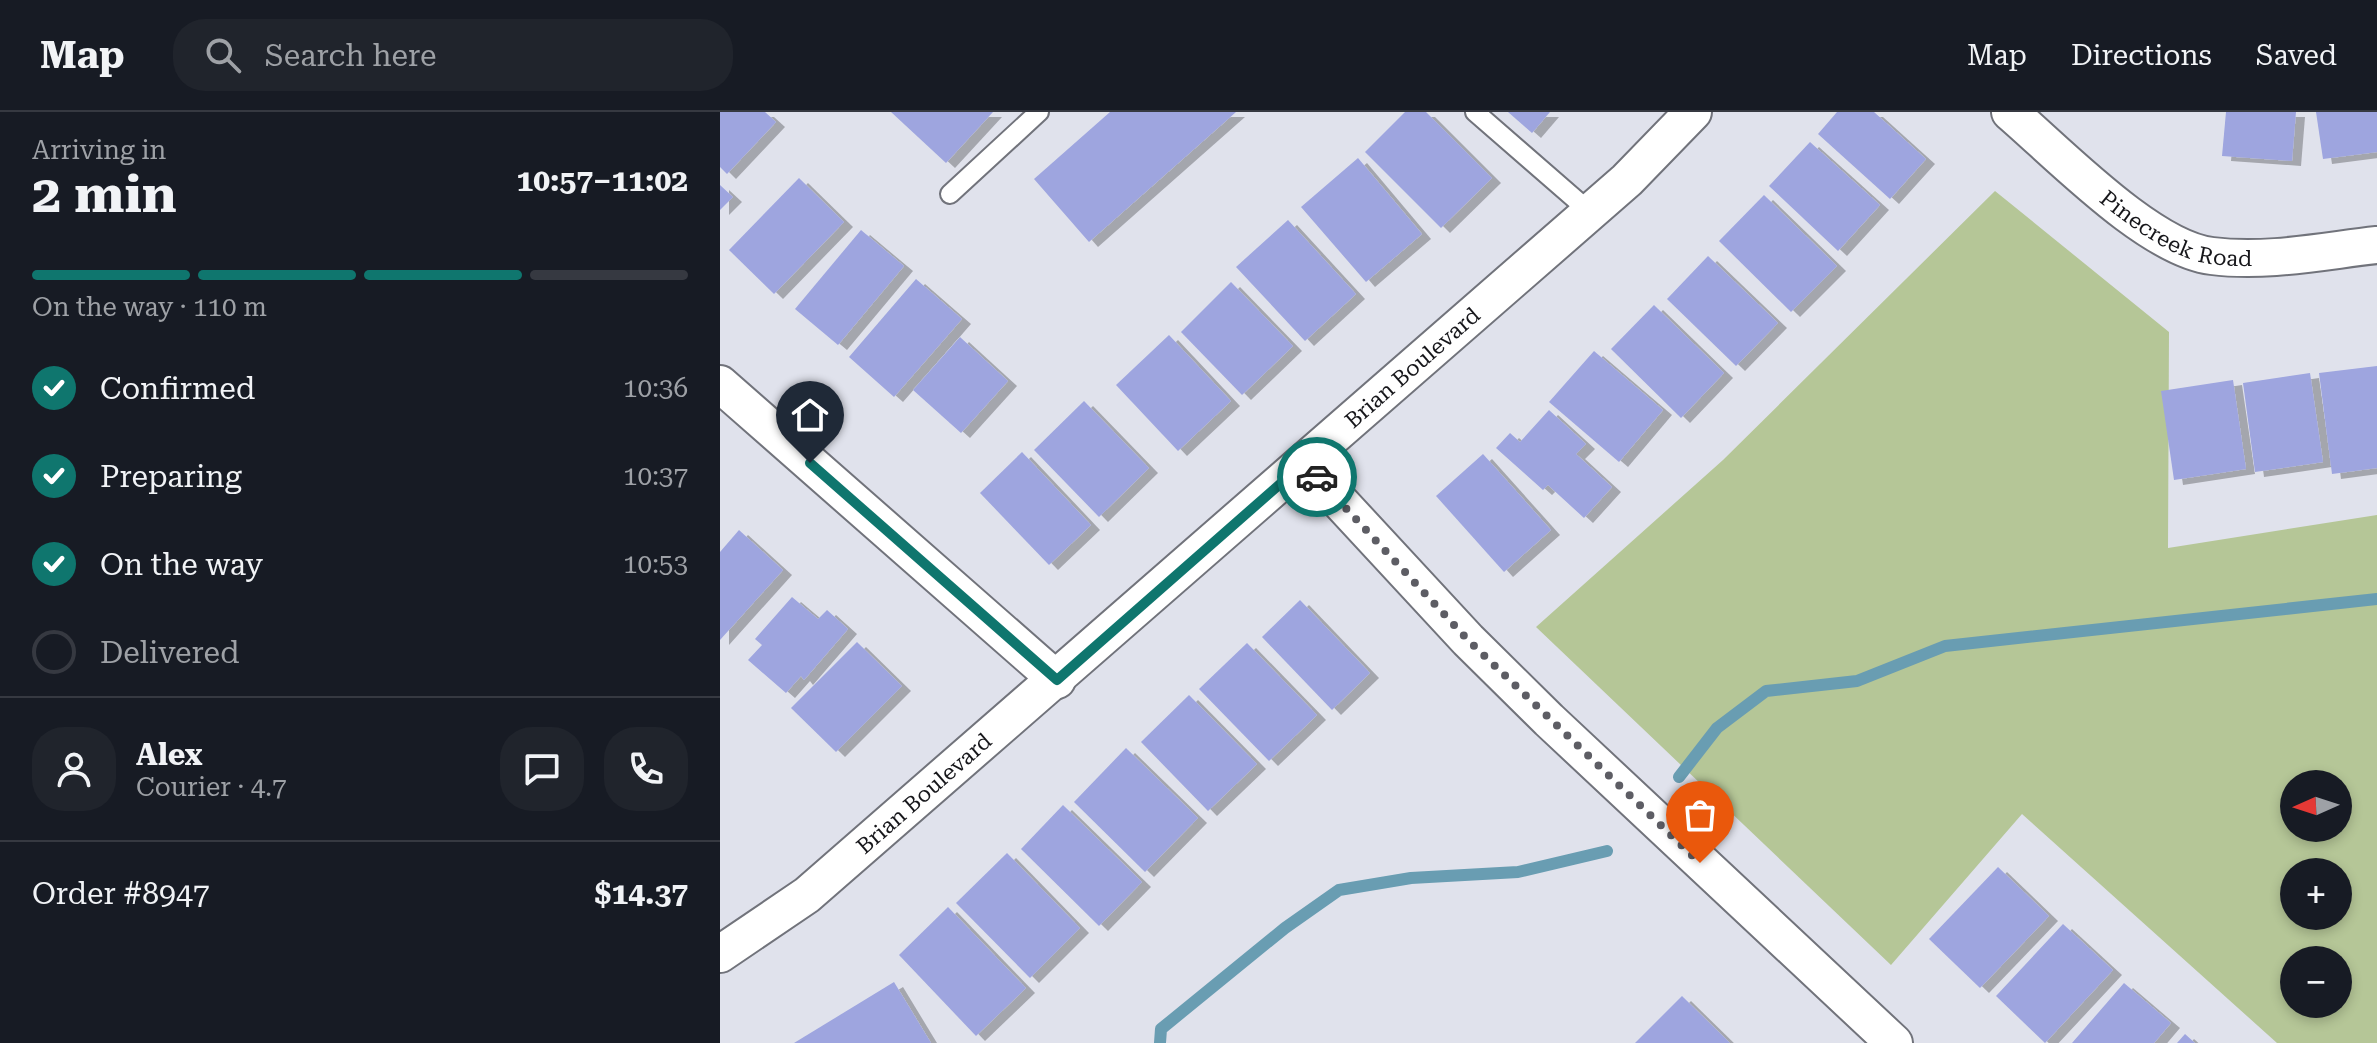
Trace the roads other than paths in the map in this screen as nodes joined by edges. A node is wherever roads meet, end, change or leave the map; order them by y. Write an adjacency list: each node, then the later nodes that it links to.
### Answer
1 (1039, 112): 5 (lane)
2 (1475, 112): 6 (lane)
3 (1693, 112): 6 (street, Brian Boulevard)
4 (2010, 112): 7 (street, Pinecreek Road)
5 (950, 194)
6 (1590, 212): 9 (street, Brian Boulevard)
7 (2377, 245)
8 (720, 384): 10 (street)
9 (1304, 463): 10 (street, Brian Boulevard); 12 (street)
10 (1057, 680): 11 (street, Brian Boulevard)
11 (720, 954)
12 (1894, 1043)

